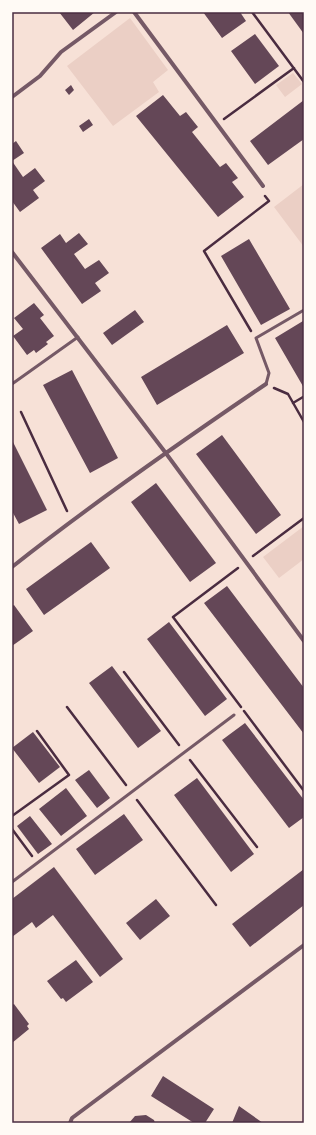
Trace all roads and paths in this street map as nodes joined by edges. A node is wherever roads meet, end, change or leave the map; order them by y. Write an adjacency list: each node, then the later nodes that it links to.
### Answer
1 (116, 12): 6 (street)
2 (134, 12): 7 (street)
3 (252, 12): 4 (path)
4 (294, 68): 5 (path); 7 (path)
5 (304, 82)
6 (12, 97)
7 (217, 124): 8 (street)
8 (263, 186): 12 (path)
9 (12, 252): 11 (street)
10 (304, 310): 12 (lane)
11 (78, 337): 13 (lane); 19 (street)
12 (256, 338): 14 (lane)
13 (12, 384)
14 (266, 384): 16 (path); 19 (street)
15 (303, 397): 16 (path)
16 (293, 403): 18 (path)
17 (21, 412): 21 (path)
18 (304, 422)
19 (165, 452): 21 (street); 22 (street)
20 (304, 518): 22 (path)
21 (71, 520): 23 (street)
22 (246, 562): 24 (street); 28 (path)
23 (12, 567)
24 (304, 641)
25 (67, 707): 29 (path)
26 (234, 715): 29 (lane)
27 (37, 731): 30 (path)
28 (304, 791)
29 (131, 792): 32 (lane); 34 (path)
30 (12, 816)
31 (12, 829): 32 (path)
32 (37, 863): 33 (lane)
33 (12, 882)
34 (216, 905)
35 (304, 945): 36 (street)
36 (70, 1123)

